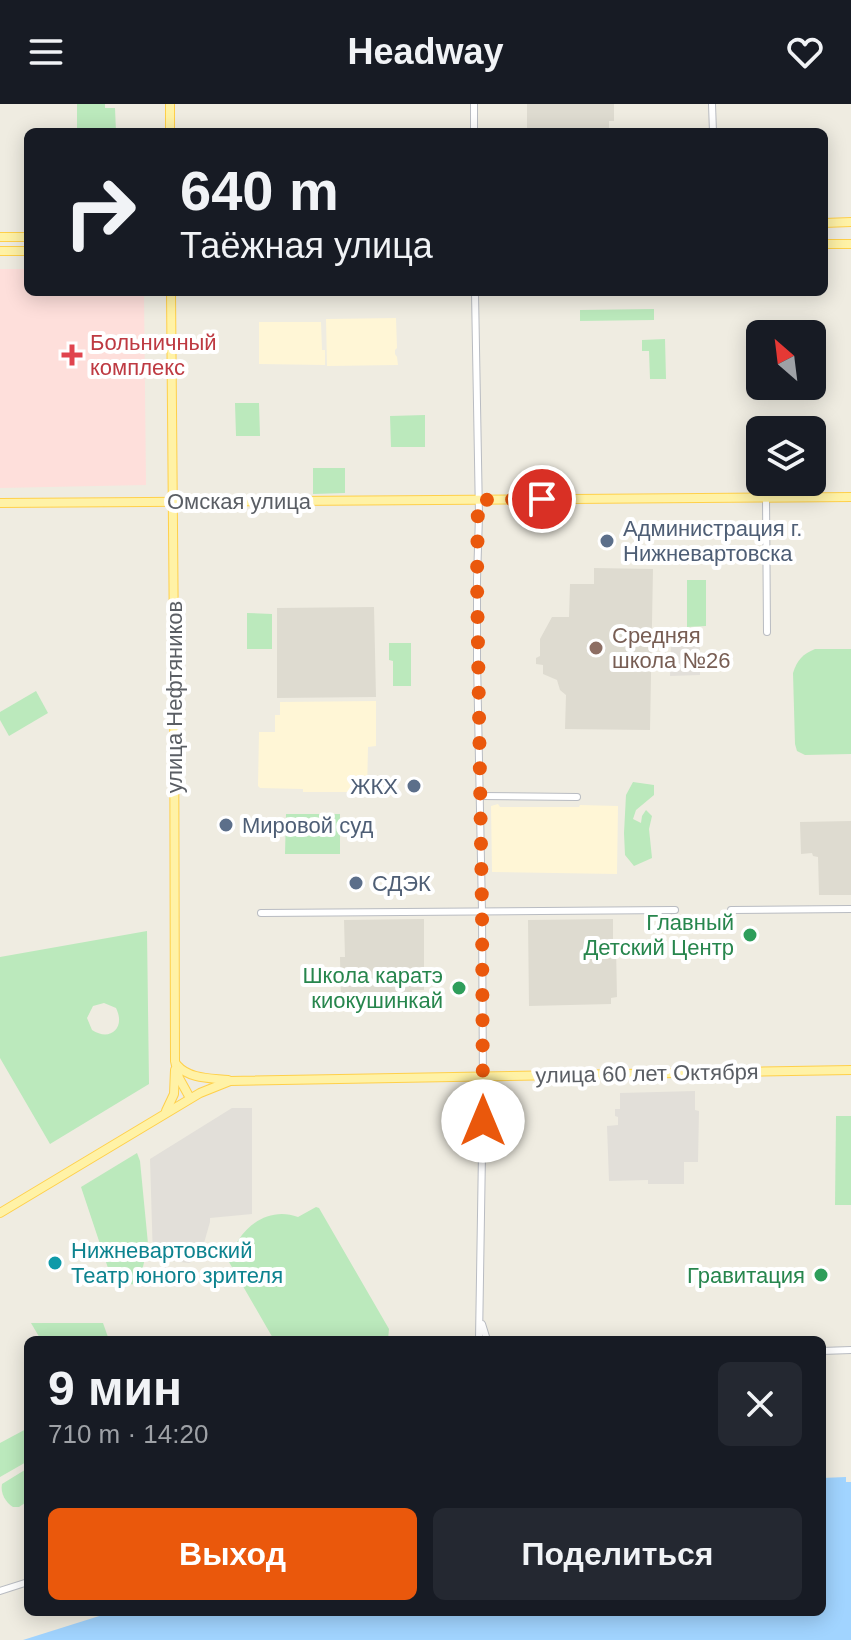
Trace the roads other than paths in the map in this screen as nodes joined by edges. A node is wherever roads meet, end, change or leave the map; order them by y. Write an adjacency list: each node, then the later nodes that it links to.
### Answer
1 (170, 104): 4 (main road)
2 (474, 104): 5 (street)
3 (712, 104): 6 (street)
4 (170, 128)
5 (474, 128)
6 (713, 128)
7 (851, 222): 8 (main road)
8 (828, 223)
9 (0, 237): 10 (main road)
10 (24, 237)
11 (828, 244): 12 (main road)
12 (851, 244)
13 (0, 251): 14 (main road)
14 (24, 251)
15 (171, 296): 20 (main road, улица Нефтяников)
16 (475, 296): 19 (street)
17 (766, 497): 18 (main road, Омская улица); 19 (main road, Омская улица); 22 (street)
18 (851, 497)
19 (478, 500): 20 (main road, Омская улица); 23 (street)
20 (173, 501): 21 (main road, Омская улица); 30 (main road, улица Нефтяников)
21 (0, 503)
22 (767, 632)
23 (480, 796): 24 (street); 28 (street)
24 (577, 797)
25 (851, 909): 27 (street)
26 (675, 910): 28 (street)
27 (731, 910)
28 (482, 911): 29 (street); 32 (street)
29 (261, 913)
30 (175, 1061): 33 (main road); 34 (main road, улица Нефтяников); 35 (main road)
31 (851, 1070): 32 (main road, улица 60 лет Октября)
32 (483, 1076): 33 (main road, улица 60 лет Октября); 37 (street)
33 (230, 1081): 34 (main road, улица 60 лет Октября)
34 (190, 1098): 35 (main road, улица 60 лет Октября)
35 (161, 1117): 36 (main road, улица 60 лет Октября)
36 (0, 1213)
37 (479, 1310): 38 (street); 39 (street)
38 (479, 1336)
39 (486, 1336)
40 (851, 1350): 41 (street)
41 (826, 1351)
42 (24, 1583): 43 (street)
43 (0, 1591)

